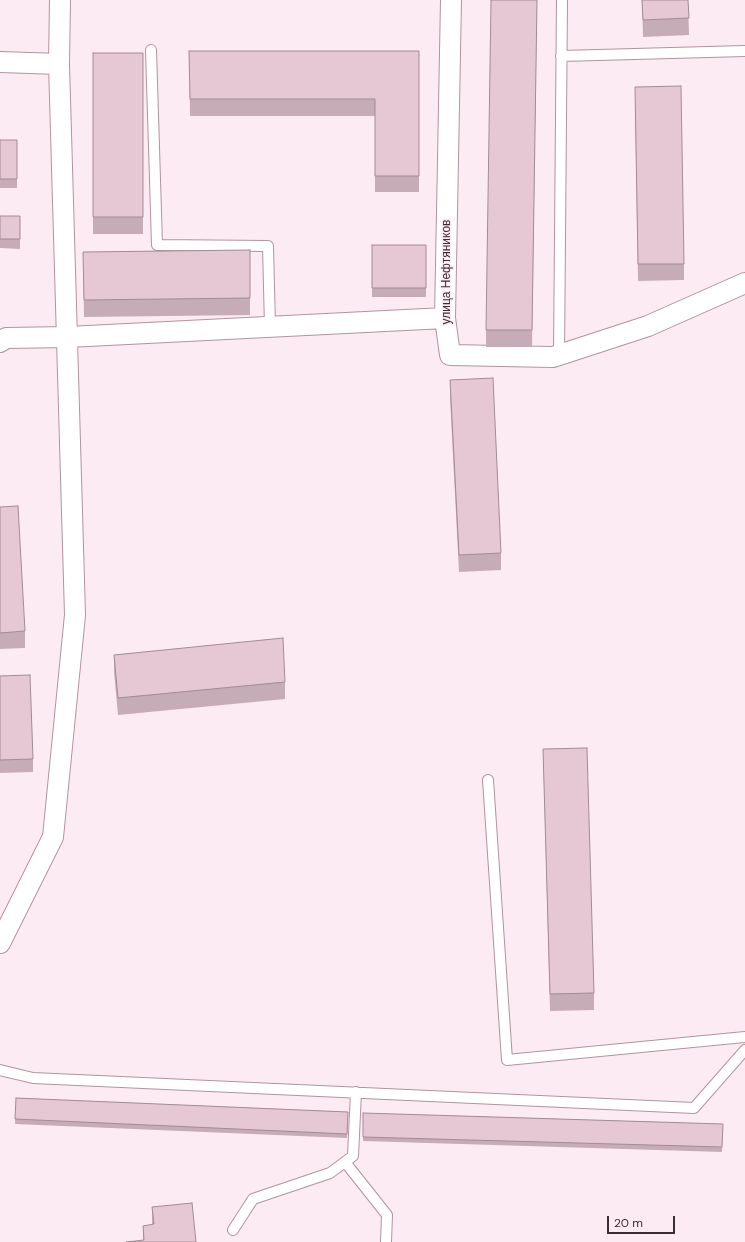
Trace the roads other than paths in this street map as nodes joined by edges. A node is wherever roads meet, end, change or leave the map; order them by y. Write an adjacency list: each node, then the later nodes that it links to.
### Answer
1 (60, 0): 8 (street)
2 (451, 0): 10 (street, улица Нефтяников)
3 (562, 0): 6 (lane)
4 (151, 50): 11 (lane)
5 (745, 51): 6 (lane)
6 (561, 56): 14 (lane)
7 (0, 62): 8 (street)
8 (59, 64): 12 (street)
9 (745, 283): 14 (street, улица Нефтяников)
10 (445, 318): 11 (street); 14 (street, улица Нефтяников)
11 (270, 327): 12 (street)
12 (68, 337): 13 (street); 16 (street)
13 (0, 342)
14 (559, 355)
15 (488, 780): 17 (lane)
16 (0, 943)
17 (745, 1037)
18 (745, 1050): 20 (lane)
19 (0, 1070): 20 (lane)
20 (356, 1092): 21 (lane)
21 (345, 1162): 22 (lane); 23 (lane)
22 (233, 1230)
23 (386, 1242)

